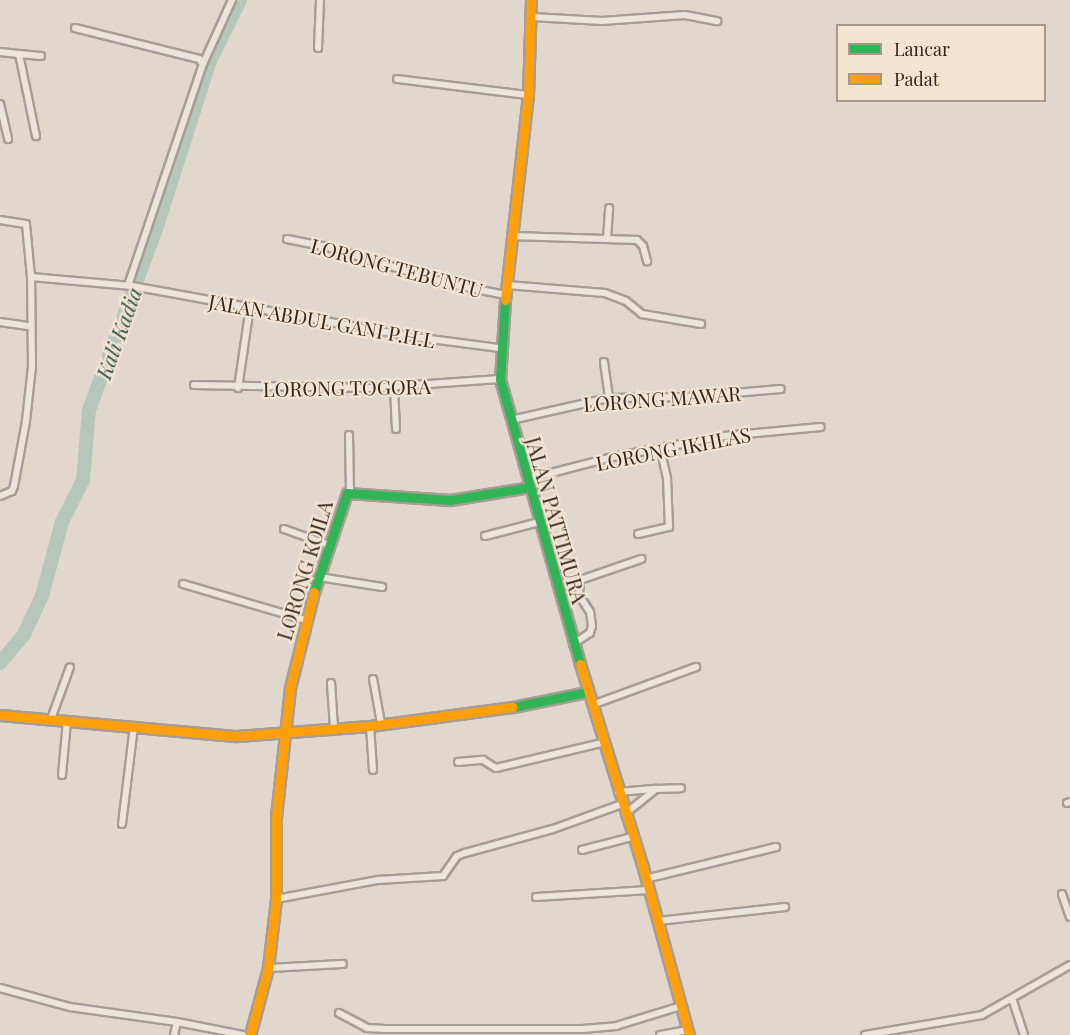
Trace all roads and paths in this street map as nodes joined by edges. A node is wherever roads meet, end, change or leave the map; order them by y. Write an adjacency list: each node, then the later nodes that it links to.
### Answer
1 (232, 0): 11 (street)
2 (320, 0): 7 (street)
3 (531, 0): 4 (main road, JALAN PATTIMURA)
4 (532, 17): 5 (street); 13 (main road, JALAN PATTIMURA)
5 (717, 21)
6 (75, 28): 11 (street)
7 (318, 48)
8 (0, 52): 9 (street)
9 (20, 54): 10 (street); 15 (street)
10 (41, 56)
11 (203, 64): 24 (street)
12 (397, 79): 13 (street)
13 (528, 95): 19 (main road, JALAN PATTIMURA)
14 (0, 104): 16 (street)
15 (36, 136)
16 (8, 140)
17 (609, 208): 21 (street)
18 (0, 220): 23 (street)
19 (512, 236): 21 (street); 25 (main road, JALAN PATTIMURA)
20 (287, 239): 25 (street, LORONG TEBUNTU)
21 (607, 239): 22 (street)
22 (647, 261)
23 (31, 277): 24 (street, JALAN ABDUL GANI P.H.L); 29 (street)
24 (130, 286): 26 (street, JALAN ABDUL GANI P.H.L)
25 (506, 290): 28 (street, LORONG TEBUNTU); 30 (main road, JALAN PATTIMURA)
26 (250, 307): 30 (street, JALAN ABDUL GANI P.H.L); 34 (street)
27 (0, 322): 29 (street)
28 (701, 324)
29 (30, 326): 45 (street)
30 (500, 348): 32 (main road, JALAN PATTIMURA)
31 (604, 362): 37 (street)
32 (500, 379): 35 (street, LORONG TOGORA); 38 (main road, JALAN PATTIMURA)
33 (194, 385): 34 (street, LORONG TOGORA)
34 (238, 388): 35 (street, LORONG TOGORA)
35 (394, 388): 40 (street)
36 (780, 389): 37 (street, LORONG MAWAR)
37 (609, 398): 38 (street, LORONG MAWAR)
38 (510, 420): 43 (main road, JALAN PATTIMURA)
39 (821, 427): 42 (street, LORONG IKHLAS)
40 (396, 429)
41 (349, 435): 44 (street)
42 (660, 448): 43 (street, LORONG IKHLAS); 48 (street)
43 (529, 483): 44 (main road, LORONG KOILA); 46 (main road, JALAN PATTIMURA)
44 (350, 491): 50 (main road, LORONG KOILA)
45 (0, 496)
46 (539, 522): 49 (street); 56 (main road, JALAN PATTIMURA)
47 (284, 529): 50 (street)
48 (638, 534)
49 (485, 536)
50 (329, 545): 52 (main road, LORONG KOILA)
51 (641, 559): 56 (street)
52 (319, 577): 54 (street); 55 (main road, LORONG KOILA)
53 (183, 584): 55 (street)
54 (382, 587)
55 (304, 620): 70 (main road, LORONG KOILA)
56 (573, 644): 61 (main road, JALAN PATTIMURA)
57 (70, 667): 64 (street)
58 (696, 667): 62 (street)
59 (373, 679): 66 (street)
60 (331, 683): 69 (street)
61 (587, 692): 62 (main road, JALAN PATTIMURA); 66 (main road)
62 (591, 706): 71 (main road, JALAN PATTIMURA)
63 (4, 715): 64 (main road)
64 (51, 719): 65 (main road)
65 (67, 721): 67 (main road); 74 (street)
66 (381, 723): 68 (main road)
67 (134, 726): 70 (main road); 79 (street)
68 (370, 726): 69 (main road); 73 (street)
69 (334, 728): 70 (main road)
70 (284, 733): 87 (main road, LORONG KOILA)
71 (602, 743): 72 (street); 77 (main road, JALAN PATTIMURA)
72 (458, 762)
73 (373, 770)
74 (62, 775)
75 (681, 788): 76 (street)
76 (656, 789): 77 (street); 78 (street)
77 (618, 792): 78 (main road, JALAN PATTIMURA)
78 (624, 809): 80 (main road, JALAN PATTIMURA); 87 (street)
79 (122, 824)
80 (632, 837): 82 (street); 83 (main road, JALAN PATTIMURA)
81 (776, 847): 83 (street)
82 (582, 849)
83 (645, 879): 84 (main road, JALAN PATTIMURA)
84 (649, 890): 86 (street); 90 (main road, JALAN PATTIMURA)
85 (1062, 894): 89 (street)
86 (536, 897)
87 (276, 899): 93 (main road, LORONG KOILA)
88 (785, 907): 90 (street)
89 (1070, 917)
90 (658, 921): 96 (main road, JALAN PATTIMURA)
91 (343, 964): 93 (street)
92 (1070, 965): 95 (street)
93 (268, 968): 104 (main road, LORONG KOILA)
94 (0, 988): 98 (street)
95 (1013, 1001): 107 (street); 108 (street)
96 (681, 1006): 100 (street); 101 (main road, JALAN PATTIMURA)
97 (339, 1013): 99 (street)
98 (177, 1022): 102 (street); 103 (street)
99 (368, 1028): 100 (street); 105 (street)
100 (524, 1032)
101 (688, 1032): 106 (street)
102 (174, 1035)
103 (243, 1035)
104 (250, 1035)
105 (364, 1035)
106 (660, 1035)
107 (865, 1035)
108 (1024, 1035)

